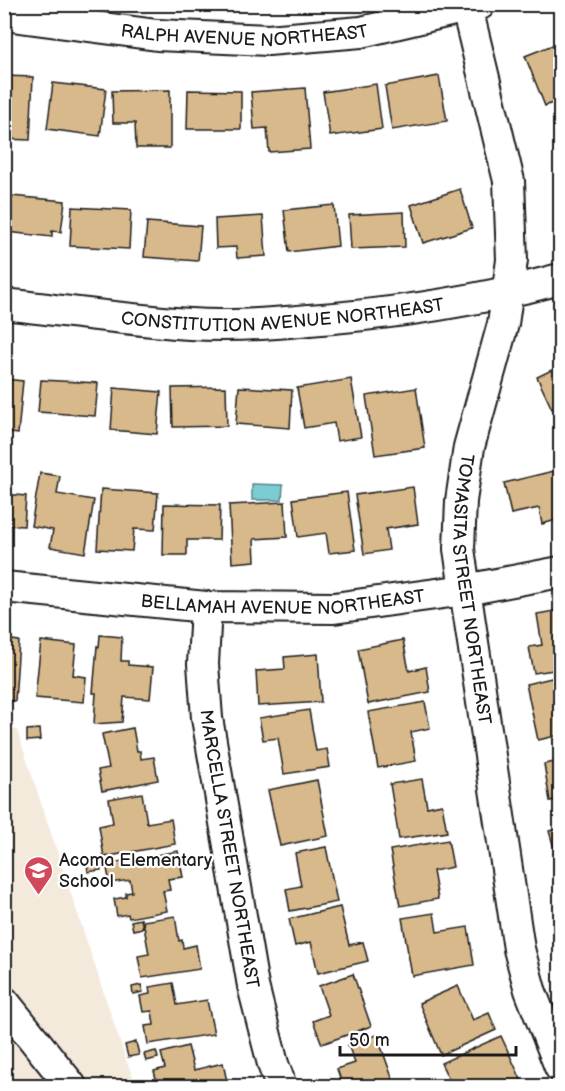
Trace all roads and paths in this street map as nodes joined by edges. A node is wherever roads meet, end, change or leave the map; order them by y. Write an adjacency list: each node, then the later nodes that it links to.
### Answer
1 (471, 6): 2 (street, RALPH AVENUE NORTHEAST); 4 (street, TOMASITA STREET NORTHEAST)
2 (4, 15)
3 (561, 279): 4 (street, CONSTITUTION AVENUE NORTHEAST)
4 (508, 293): 5 (street, CONSTITUTION AVENUE NORTHEAST); 8 (street, TOMASITA STREET NORTHEAST)
5 (4, 304)
6 (561, 572): 8 (street, BELLAMAH AVENUE NORTHEAST)
7 (4, 587): 9 (street, BELLAMAH AVENUE NORTHEAST)
8 (465, 590): 9 (street, BELLAMAH AVENUE NORTHEAST); 11 (street, TOMASITA STREET NORTHEAST)
9 (206, 607): 13 (street, MARCELLA STREET NORTHEAST)
10 (4, 1002): 12 (street)
11 (561, 1067)
12 (71, 1086)
13 (281, 1086)

